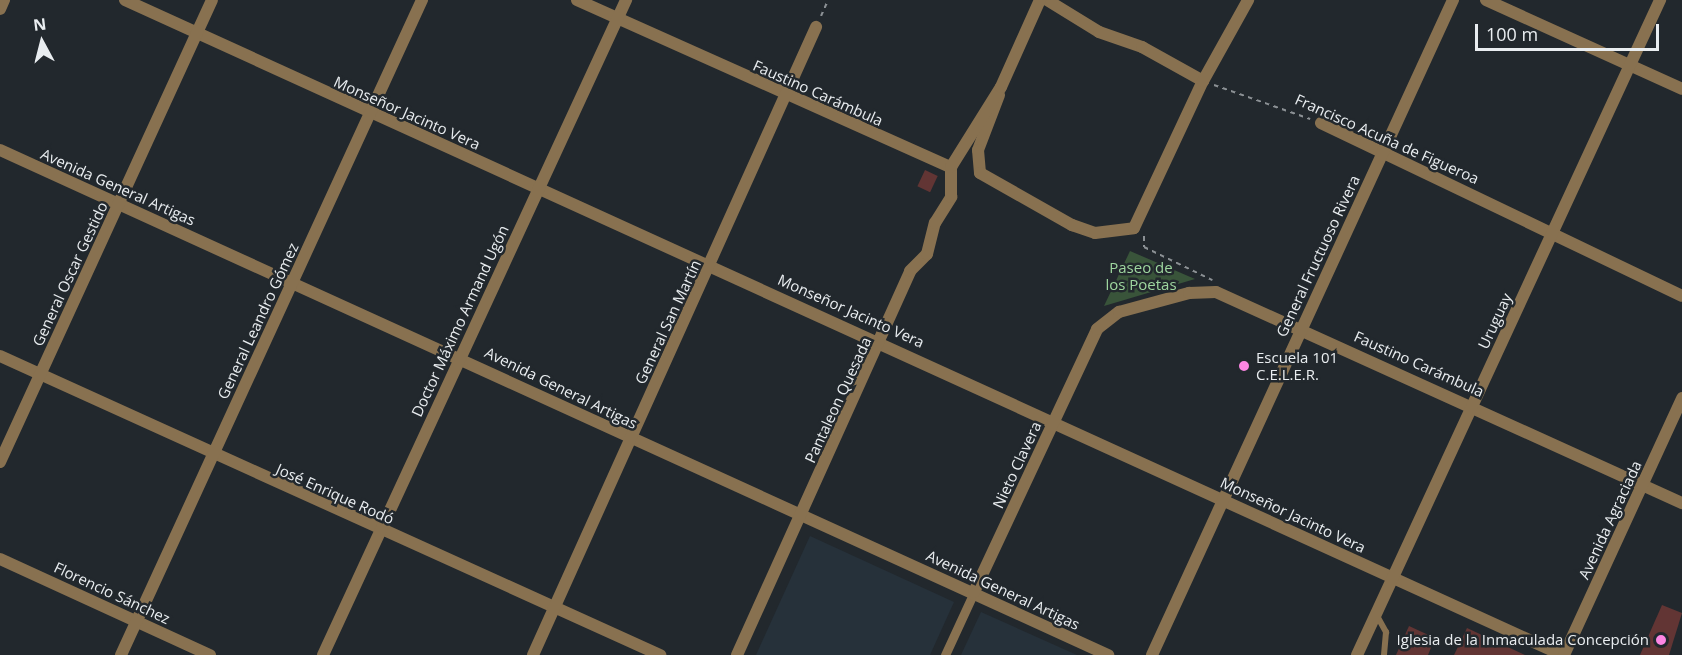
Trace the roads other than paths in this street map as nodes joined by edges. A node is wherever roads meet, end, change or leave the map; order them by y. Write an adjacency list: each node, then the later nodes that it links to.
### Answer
1 (4, 0): 13 (street)
2 (125, 0): 16 (street, Monseñor Jacinto Vera)
3 (212, 0): 16 (street, General Oscar Gestido)
4 (422, 0): 22 (street, General Leandro Gómez)
5 (577, 0): 14 (street, Faustino Carámbula)
6 (626, 0): 14 (street, Doctor Máximo Armand Ugón)
7 (1040, 0): 19 (street)
8 (1047, 0): 18 (street)
9 (1248, 0): 18 (street)
10 (1453, 0): 25 (street, General Fructuoso Rivera)
11 (1486, 0): 17 (street)
12 (1660, 0): 17 (street, Uruguay)
13 (0, 9)
14 (618, 18): 21 (street, Faustino Carámbula); 27 (street, Doctor Máximo Armand Ugón)
15 (816, 27): 21 (street, General San Martín)
16 (197, 32): 22 (street, Monseñor Jacinto Vera); 28 (street, General Oscar Gestido)
17 (1628, 66): 20 (street); 29 (street, Uruguay)
18 (1203, 81): 19 (street)
19 (1001, 87): 26 (street)
20 (1682, 89)
21 (785, 95): 26 (street, Faustino Carámbula); 30 (street, General San Martín)
22 (370, 114): 27 (street, Monseñor Jacinto Vera); 31 (street, General Leandro Gómez)
23 (1322, 123): 25 (street, Francisco Acuña de Figueroa)
24 (0, 150): 28 (street, Avenida General Artigas)
25 (1383, 150): 29 (street, Francisco Acuña de Figueroa); 34 (street, General Fructuoso Rivera)
26 (951, 167): 35 (street, Pantaleon Quesada)
27 (538, 187): 30 (street, Monseñor Jacinto Vera); 37 (street, Doctor Máximo Armand Ugón)
28 (118, 204): 31 (street, Avenida General Artigas); 38 (street, General Oscar Gestido)
29 (1552, 233): 32 (street, Francisco Acuña de Figueroa); 40 (street, Uruguay)
30 (711, 265): 35 (street, Monseñor Jacinto Vera); 42 (street, General San Martín)
31 (292, 282): 37 (street, Avenida General Artigas); 43 (street, General Leandro Gómez)
32 (1682, 296)
33 (1136, 307): 34 (street, Faustino Carámbula); 41 (street, Nieto Clavera)
34 (1302, 329): 40 (street, Faustino Carámbula); 46 (street, General Fructuoso Rivera)
35 (881, 341): 41 (street, Monseñor Jacinto Vera); 48 (street, Pantaleon Quesada)
36 (0, 356): 38 (street, José Enrique Rodó)
37 (461, 356): 42 (street, Avenida General Artigas); 49 (street, Doctor Máximo Armand Ugón)
38 (40, 374): 43 (street, José Enrique Rodó); 44 (street, General Oscar Gestido)
39 (1682, 398): 45 (street, Avenida Agraciada)
40 (1473, 404): 45 (street, Faustino Carámbula); 51 (street, Uruguay)
41 (1054, 422): 46 (street, Monseñor Jacinto Vera); 52 (street, Nieto Clavera)
42 (631, 438): 48 (street, Avenida General Artigas); 53 (street, General San Martín)
43 (213, 455): 49 (street, José Enrique Rodó); 55 (street, General Leandro Gómez)
44 (0, 462)
45 (1644, 484): 47 (street, Faustino Carámbula); 67 (street, Avenida Agraciada)
46 (1221, 498): 51 (street, Monseñor Jacinto Vera); 64 (street, General Fructuoso Rivera)
47 (1682, 502)
48 (801, 516): 52 (street, Avenida General Artigas); 61 (street, Pantaleon Quesada)
49 (378, 530): 53 (street, José Enrique Rodó); 58 (street, Doctor Máximo Armand Ugón)
50 (0, 558): 55 (street, Florencio Sánchez)
51 (1392, 577): 54 (street, Uruguay); 67 (street, Monseñor Jacinto Vera)
52 (974, 592): 62 (street, Nieto Clavera); 63 (street, Avenida General Artigas)
53 (555, 608): 59 (street, General San Martín); 60 (street, José Enrique Rodó)
54 (1376, 614): 65 (street, Uruguay); 66 (lane)
55 (137, 620): 56 (street, General Leandro Gómez); 57 (street, Florencio Sánchez)
56 (121, 655)
57 (210, 655)
58 (323, 655)
59 (533, 655)
60 (660, 655)
61 (737, 655)
62 (945, 655)
63 (1108, 655)
64 (1152, 655)
65 (1357, 655)
66 (1384, 655)
67 (1563, 655)

